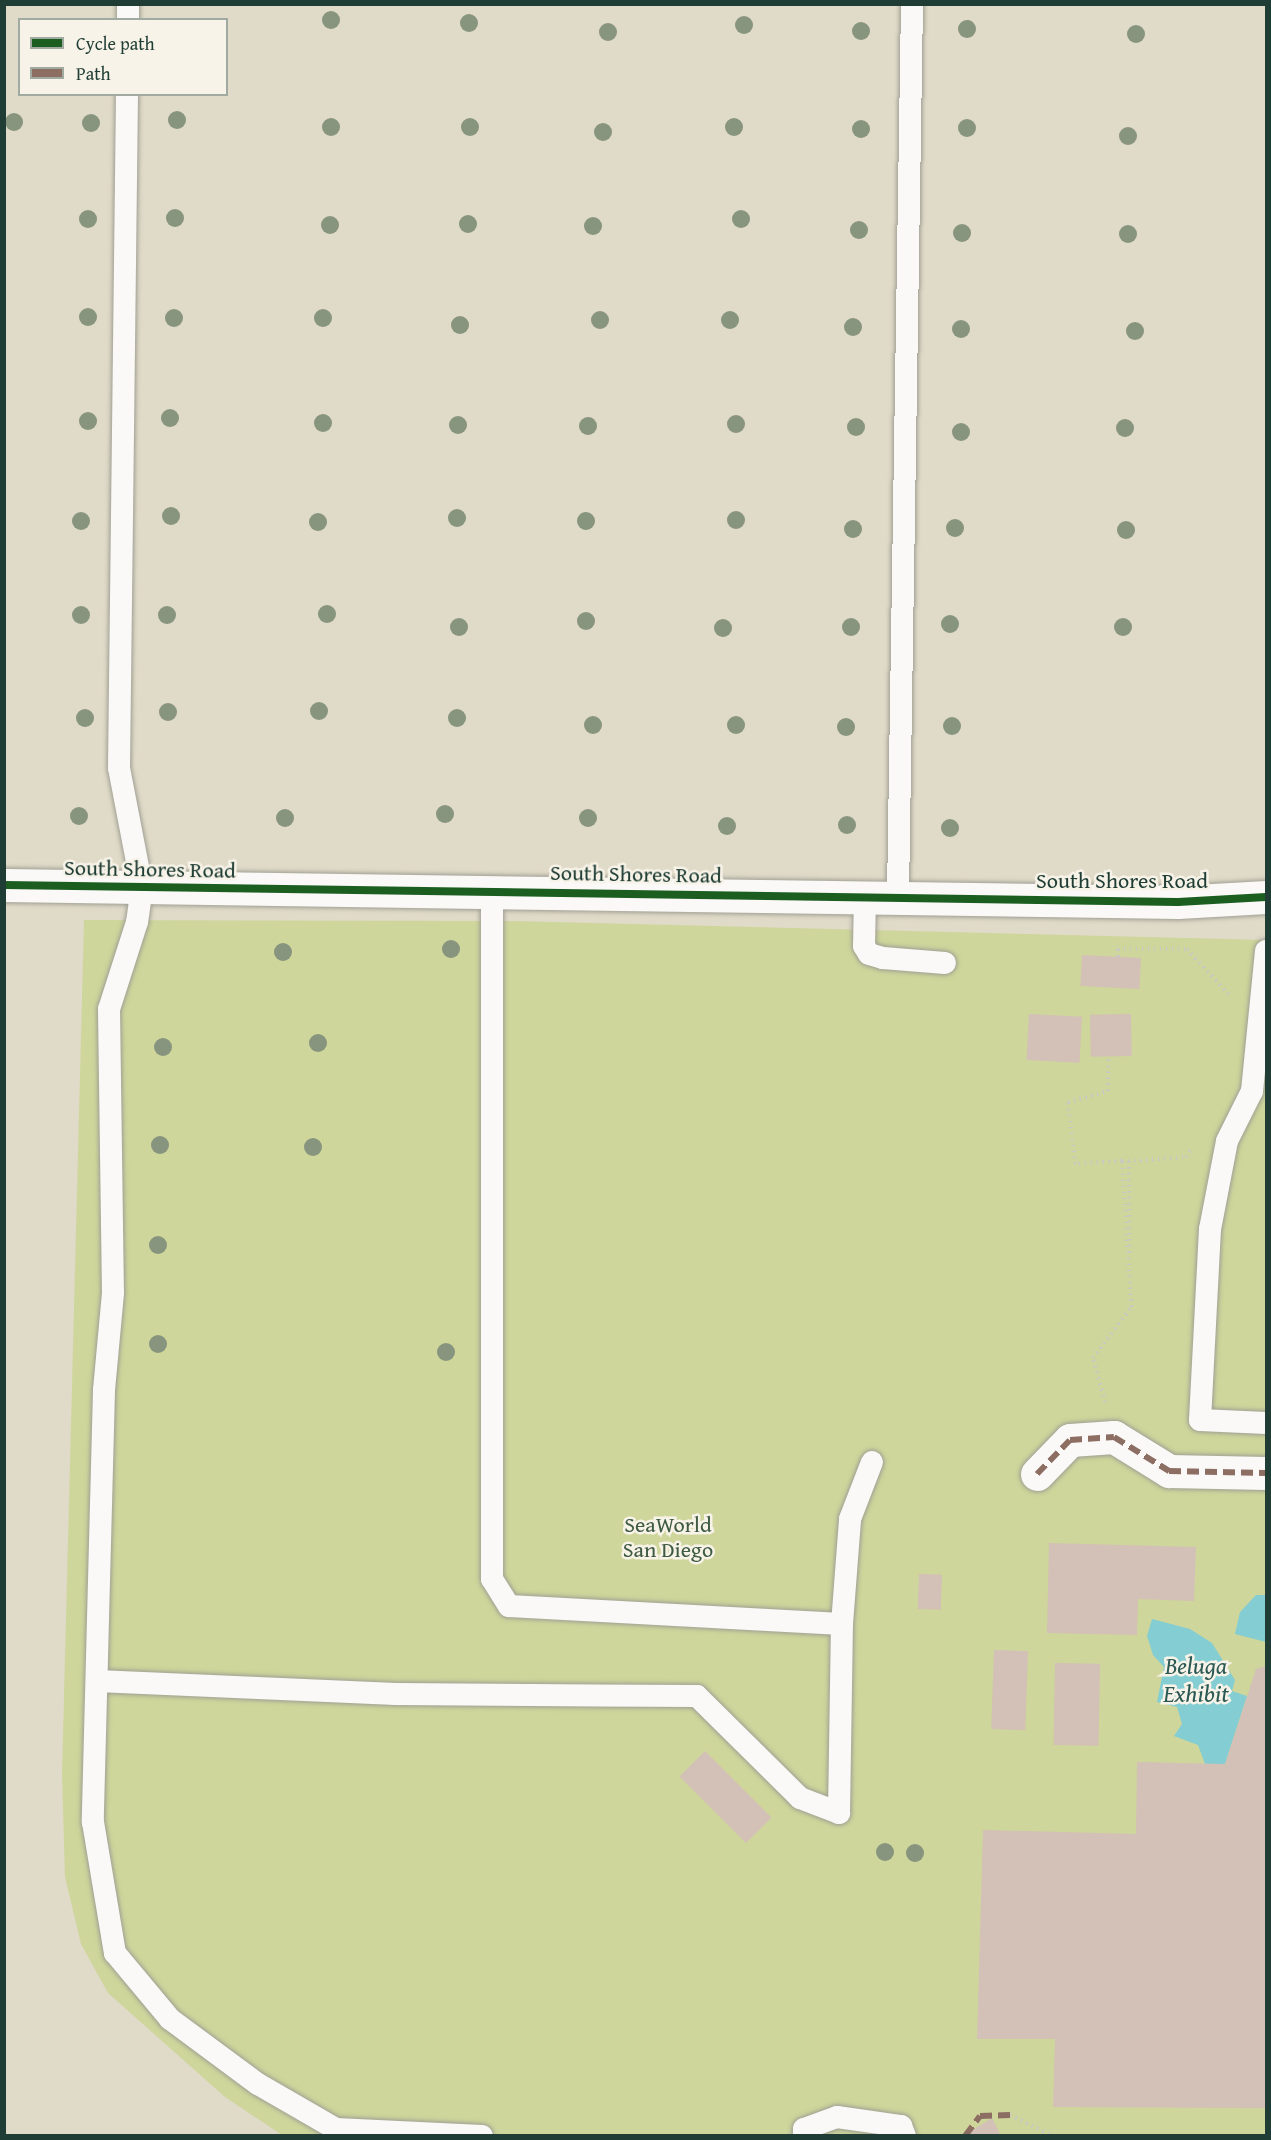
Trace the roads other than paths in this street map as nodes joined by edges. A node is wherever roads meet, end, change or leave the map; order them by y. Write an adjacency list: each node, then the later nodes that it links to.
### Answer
1 (912, 4): 7 (lane)
2 (127, 96): 4 (lane)
3 (4, 885): 4 (street, South Shores Road)
4 (142, 887): 5 (street, South Shores Road); 16 (lane)
5 (492, 890): 6 (street, South Shores Road); 15 (lane)
6 (865, 895): 7 (street, South Shores Road); 10 (lane)
7 (897, 895): 8 (street, South Shores Road)
8 (1266, 897)
9 (1266, 951): 11 (lane)
10 (945, 963)
11 (1266, 1423)
12 (872, 1462): 15 (lane)
13 (1266, 1473): 14 (street)
14 (1037, 1474)
15 (842, 1624): 16 (lane)
16 (97, 1681): 17 (lane)
17 (482, 2136)
18 (804, 2136): 19 (lane)
19 (905, 2136)

